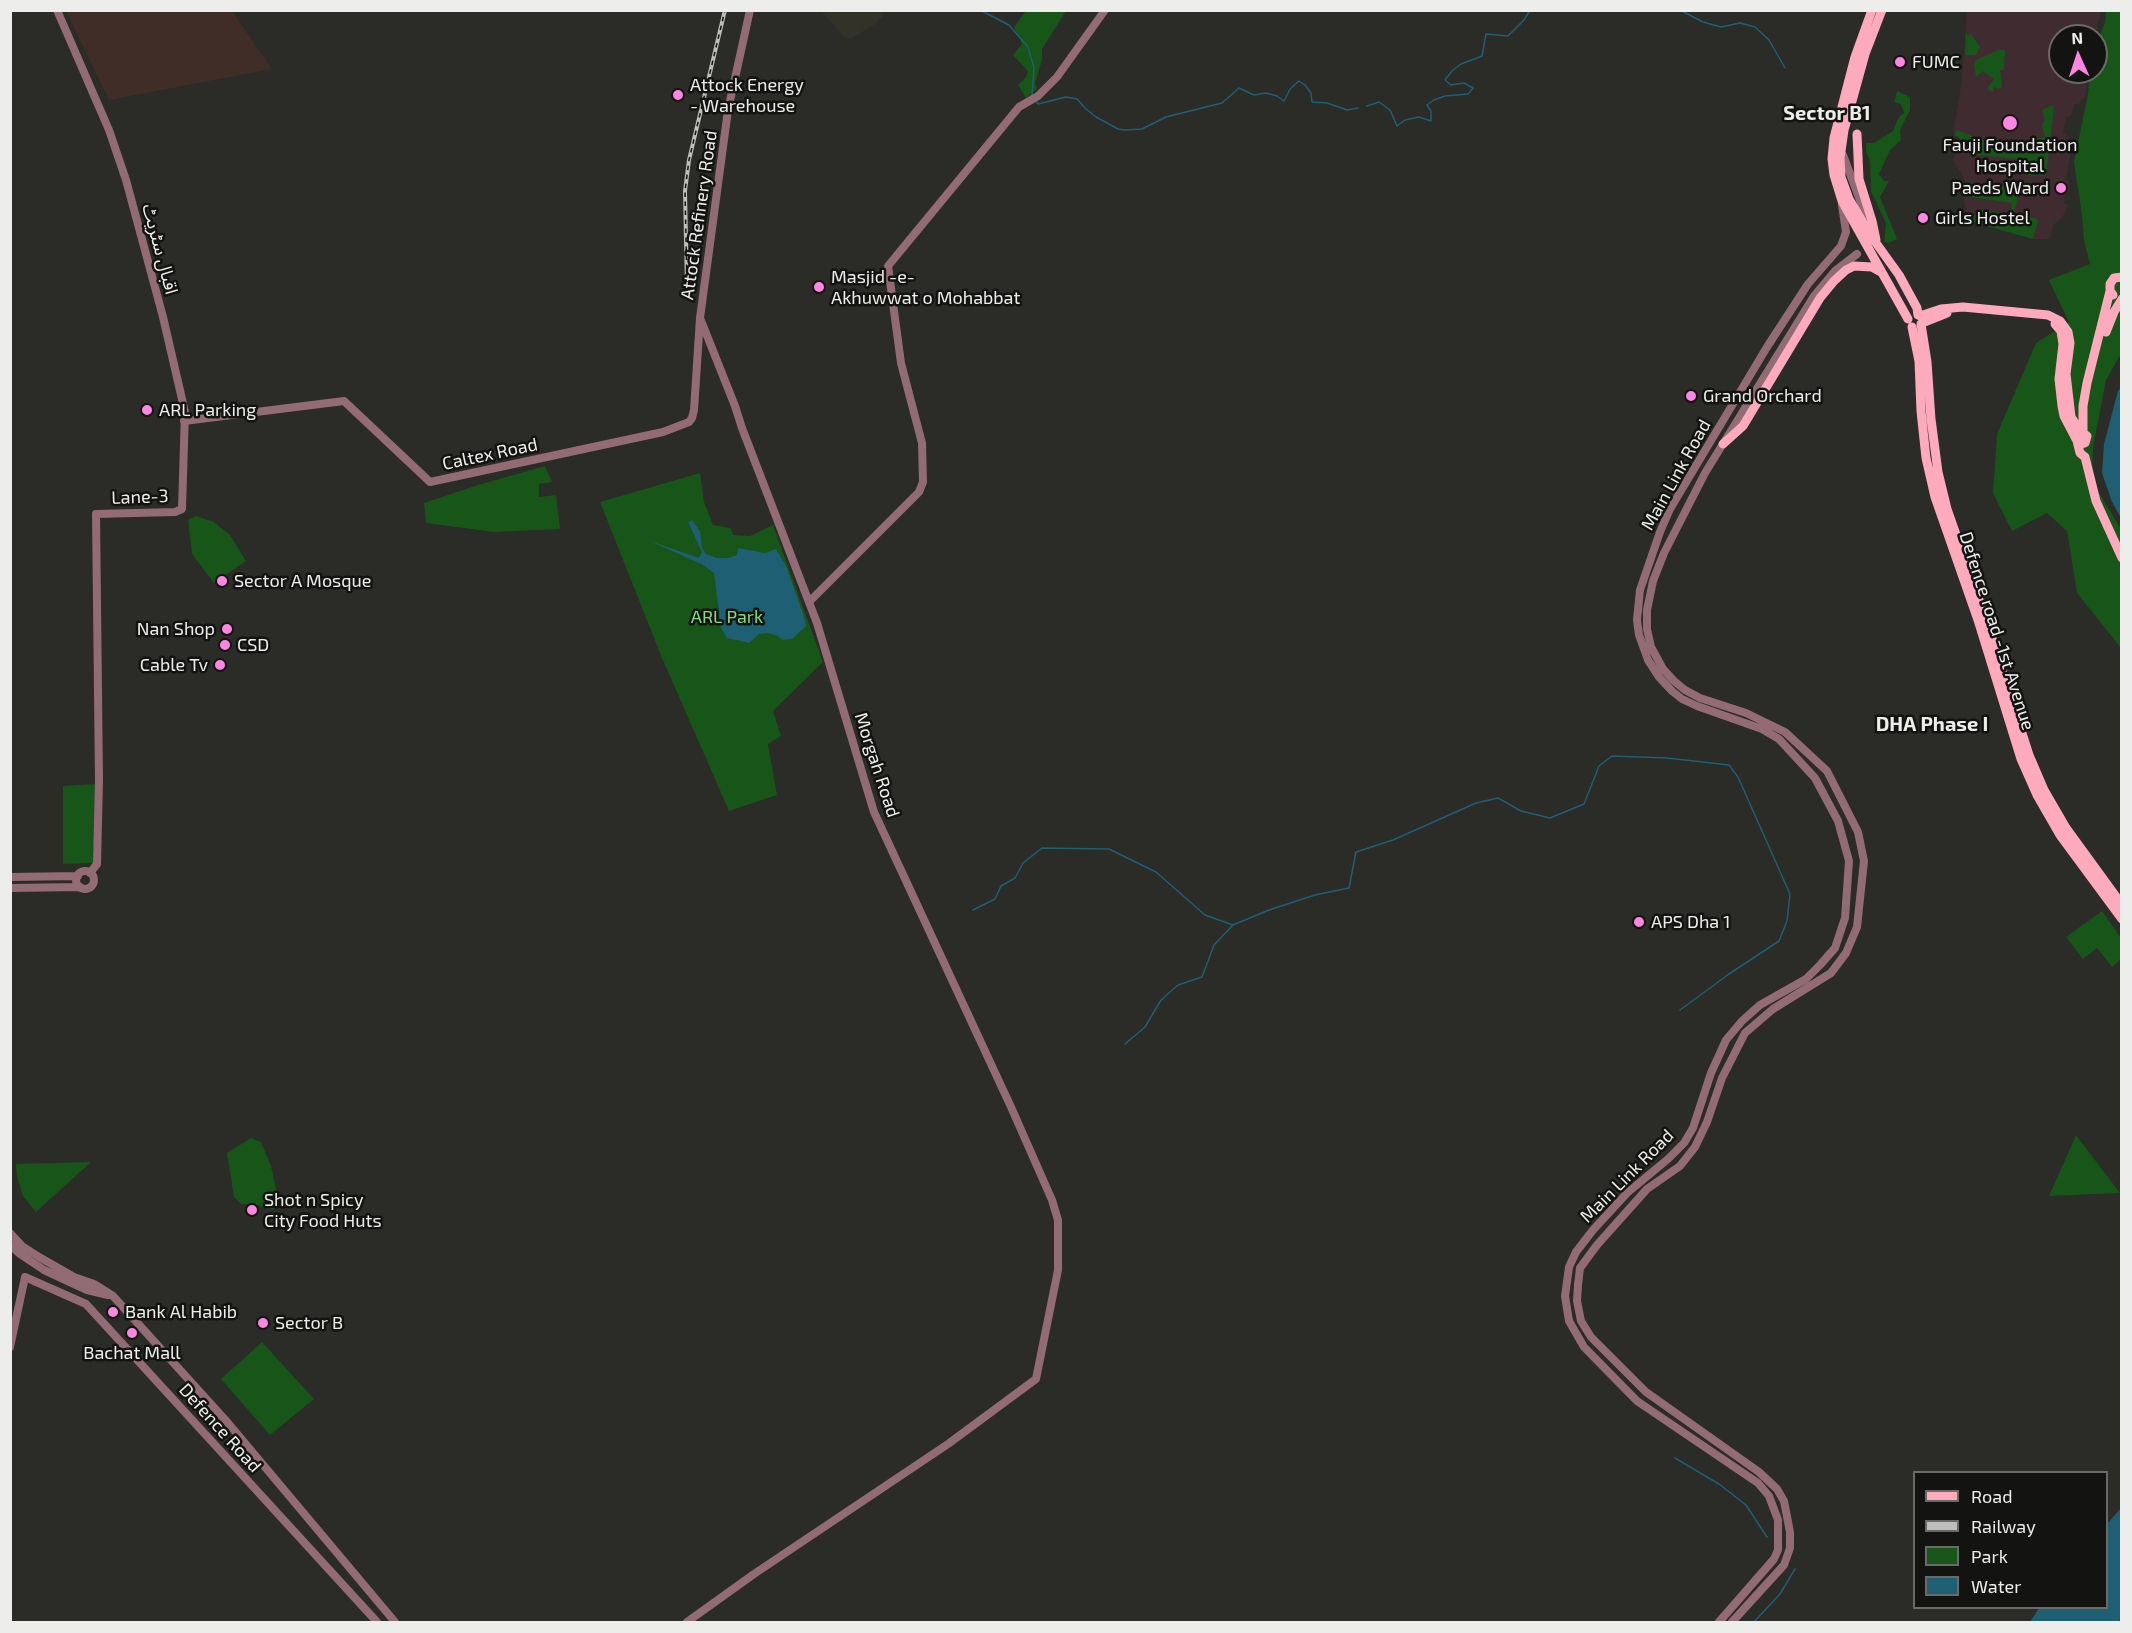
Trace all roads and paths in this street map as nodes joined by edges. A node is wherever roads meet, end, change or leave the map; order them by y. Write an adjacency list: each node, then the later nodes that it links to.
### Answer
1 (57, 10): 18 (street, اقبال سٹریٹ)
2 (750, 10): 16 (street, Attock Refinery Road)
3 (1105, 10): 23 (street)
4 (1872, 10): 8 (main road)
5 (1882, 10): 7 (main road)
6 (1857, 134): 10 (main road)
7 (1841, 150): 9 (street); 10 (main road)
8 (1842, 201): 12 (main road); 25 (street, Main Link Road)
9 (1866, 216)
10 (1878, 246): 17 (main road)
11 (1857, 254): 20 (street, Main Link Road)
12 (1883, 274): 17 (main road); 20 (main road)
13 (2120, 275): 14 (main road)
14 (2110, 291): 15 (main road); 19 (main road)
15 (2121, 298): 19 (main road)
16 (700, 318): 18 (street, Caltex Road); 23 (street, Morgah Road)
17 (1917, 321): 19 (main road); 33 (main road)
18 (184, 421): 21 (street, اقبال سٹریٹ)
19 (2082, 438): 22 (main road)
20 (1723, 444): 24 (street, Main Link Road)
21 (183, 506): 28 (street, Lane-3)
22 (2121, 558)
23 (809, 602): 53 (street, Morgah Road)
24 (1785, 732): 25 (street); 26 (street, Main Link Road)
25 (1779, 739): 27 (street, Main Link Road)
26 (1864, 861): 27 (street); 37 (street, Main Link Road)
27 (1849, 868): 36 (street, Main Link Road)
28 (90, 873): 29 (street); 31 (street)
29 (78, 876): 30 (street); 31 (street)
30 (10, 878)
31 (80, 887): 32 (street)
32 (10, 888)
33 (2110, 897): 34 (main road); 35 (main road)
34 (2121, 905)
35 (2121, 919)
36 (1787, 989): 37 (street); 45 (street, Main Link Road)
37 (1792, 998): 46 (street, Main Link Road)
38 (10, 1233): 40 (street)
39 (10, 1245): 40 (street)
40 (86, 1285): 41 (street); 42 (street)
41 (95, 1289): 43 (street); 52 (street)
42 (78, 1300): 43 (street, Defence Road); 44 (street, Defence Road)
43 (87, 1304): 51 (street, Defence Road)
44 (10, 1347)
45 (1778, 1521): 46 (street); 48 (street, Main Link Road)
46 (1789, 1521): 47 (street, Main Link Road)
47 (1790, 1532): 48 (street); 50 (street, Main Link Road)
48 (1779, 1533): 49 (street, Main Link Road)
49 (1732, 1607): 50 (street); 54 (street, Main Link Road)
50 (1740, 1614): 55 (street, Main Link Road)
51 (377, 1623)
52 (395, 1623)
53 (687, 1623)
54 (1719, 1623)
55 (1732, 1623)

